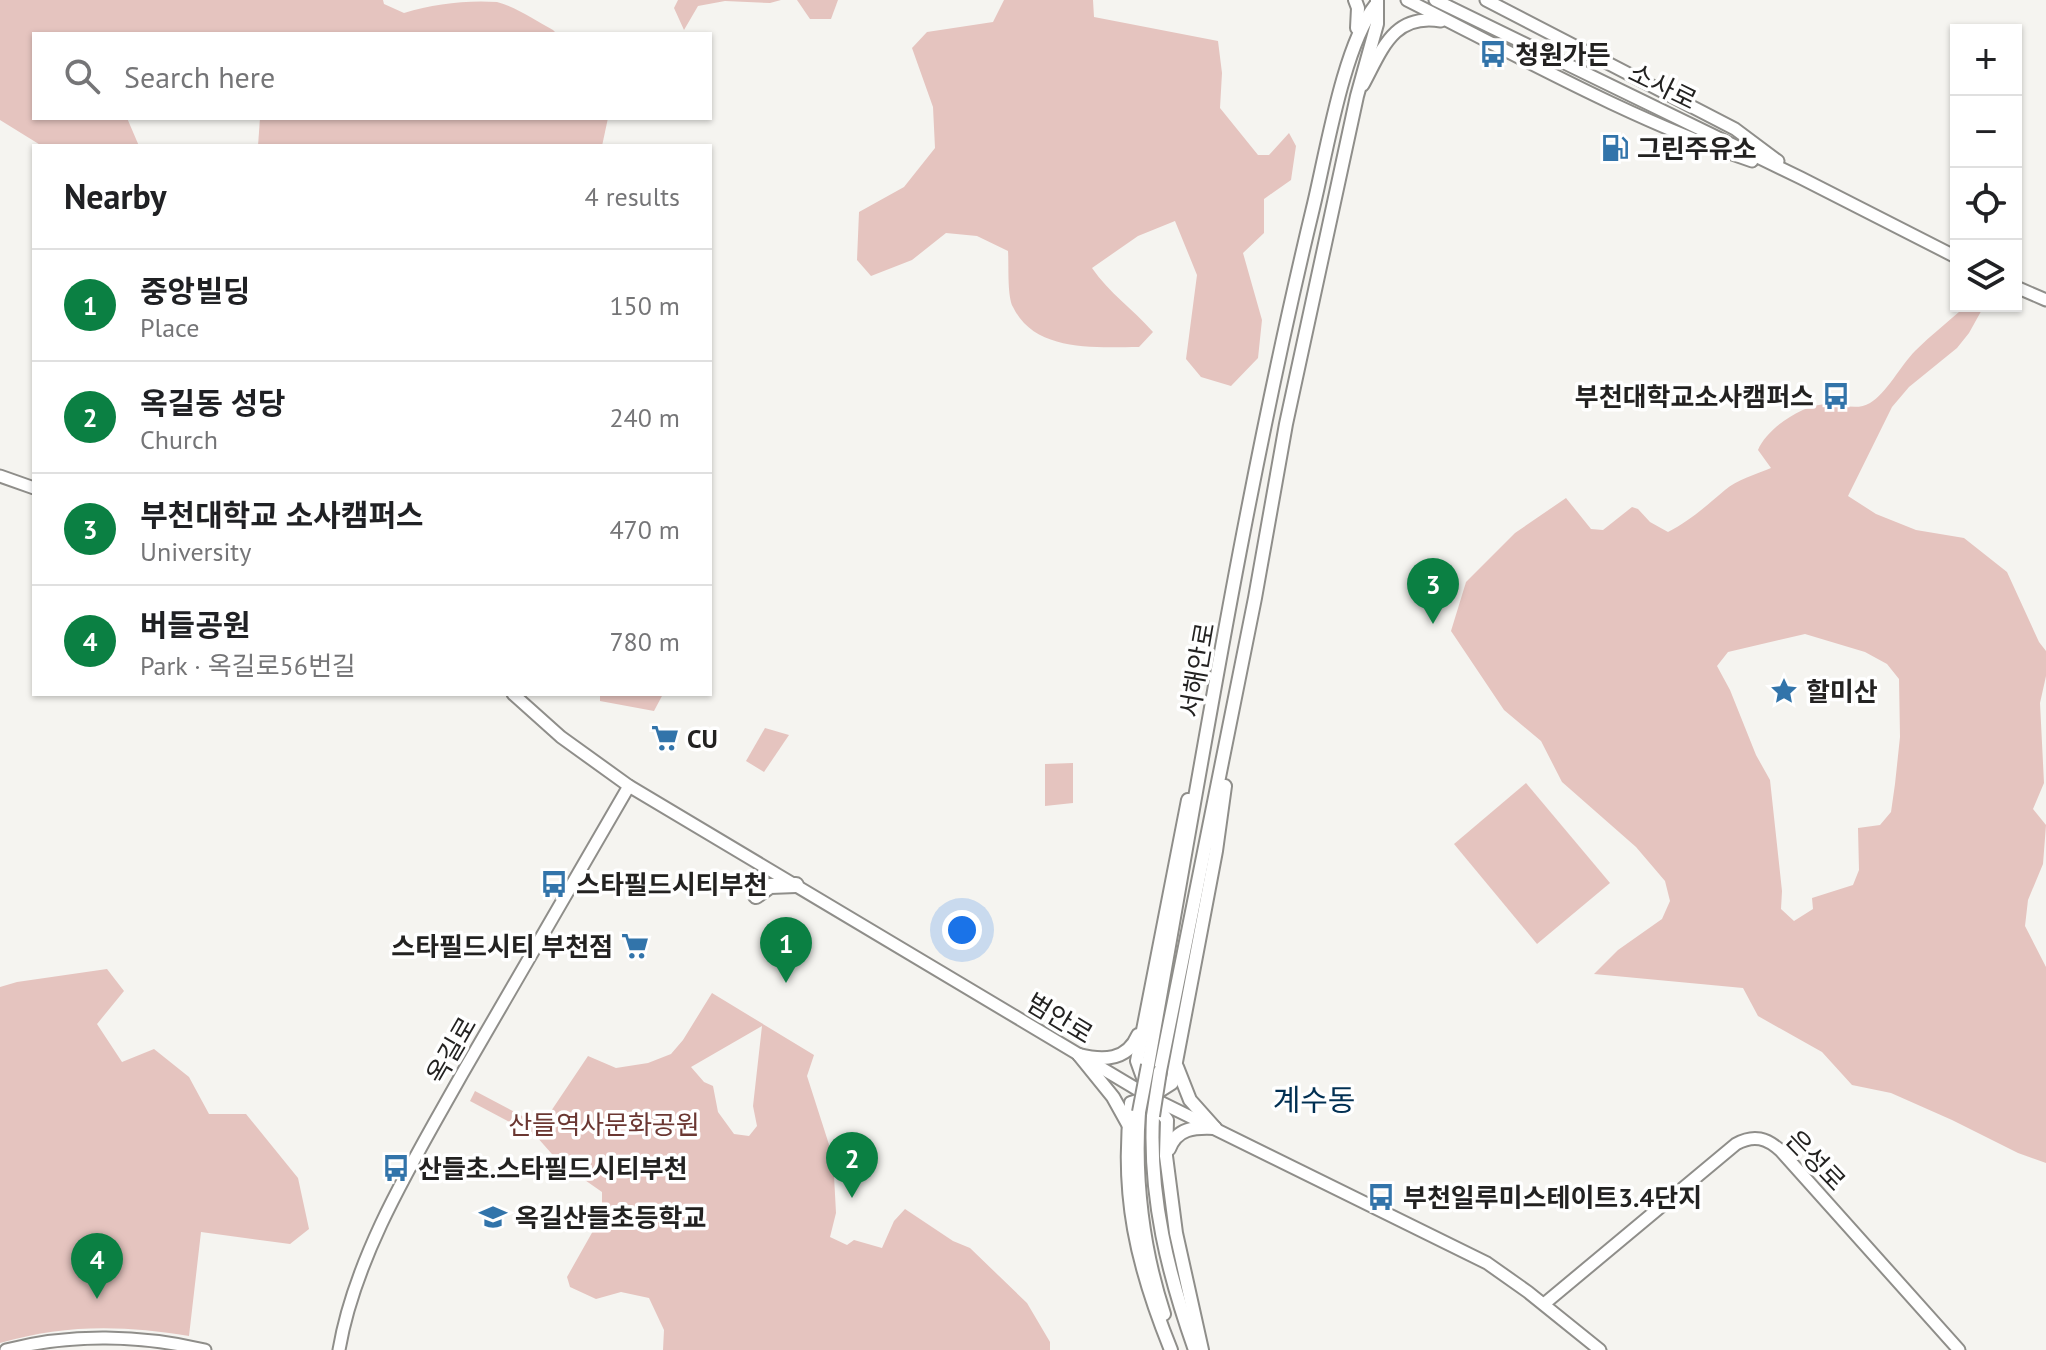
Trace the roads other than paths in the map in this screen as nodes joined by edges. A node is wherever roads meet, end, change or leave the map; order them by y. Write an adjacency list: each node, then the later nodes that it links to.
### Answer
1 (1355, 0): 7 (main road)
2 (1407, 0): 6 (street)
3 (1435, 0): 9 (street, 소사로)
4 (1486, 0): 9 (street)
5 (1376, 3): 7 (main road, 서해안로); 8 (main road, 서해안로)
6 (1453, 23): 8 (street); 9 (street)
7 (1356, 42): 16 (main road, 서해안로)
8 (1357, 96): 17 (main road, 서해안로)
9 (1801, 178): 10 (street, 소사로)
10 (1950, 254)
11 (2022, 290): 12 (street)
12 (2046, 300)
13 (0, 476): 14 (street)
14 (32, 487)
15 (515, 696): 18 (street, 범안로)
16 (1213, 704): 21 (main road); 32 (main road, 서해안로, bridge)
17 (1233, 707): 23 (main road); 33 (main road, 서해안로, bridge)
18 (629, 786): 19 (street, 범안로); 31 (street, 옥길로)
19 (796, 885): 20 (main road); 22 (street, 범안로)
20 (756, 896)
21 (1142, 1025): 22 (main road); 24 (main road)
22 (1079, 1055): 24 (street, 범안로); 25 (main road)
23 (1176, 1064): 24 (main road); 26 (main road)
24 (1150, 1097): 25 (main road); 26 (street, 범안로); 27 (main road)
25 (1129, 1126): 32 (main road)
26 (1215, 1128): 27 (main road); 28 (street, 범안로)
27 (1166, 1156): 34 (main road)
28 (1544, 1304): 35 (street, 범안로); 36 (street, 은성로)
29 (6, 1350): 30 (street)
30 (205, 1350)
31 (339, 1350)
32 (1173, 1350)
33 (1195, 1350)
34 (1202, 1350)
35 (1600, 1350)
36 (1959, 1350)

